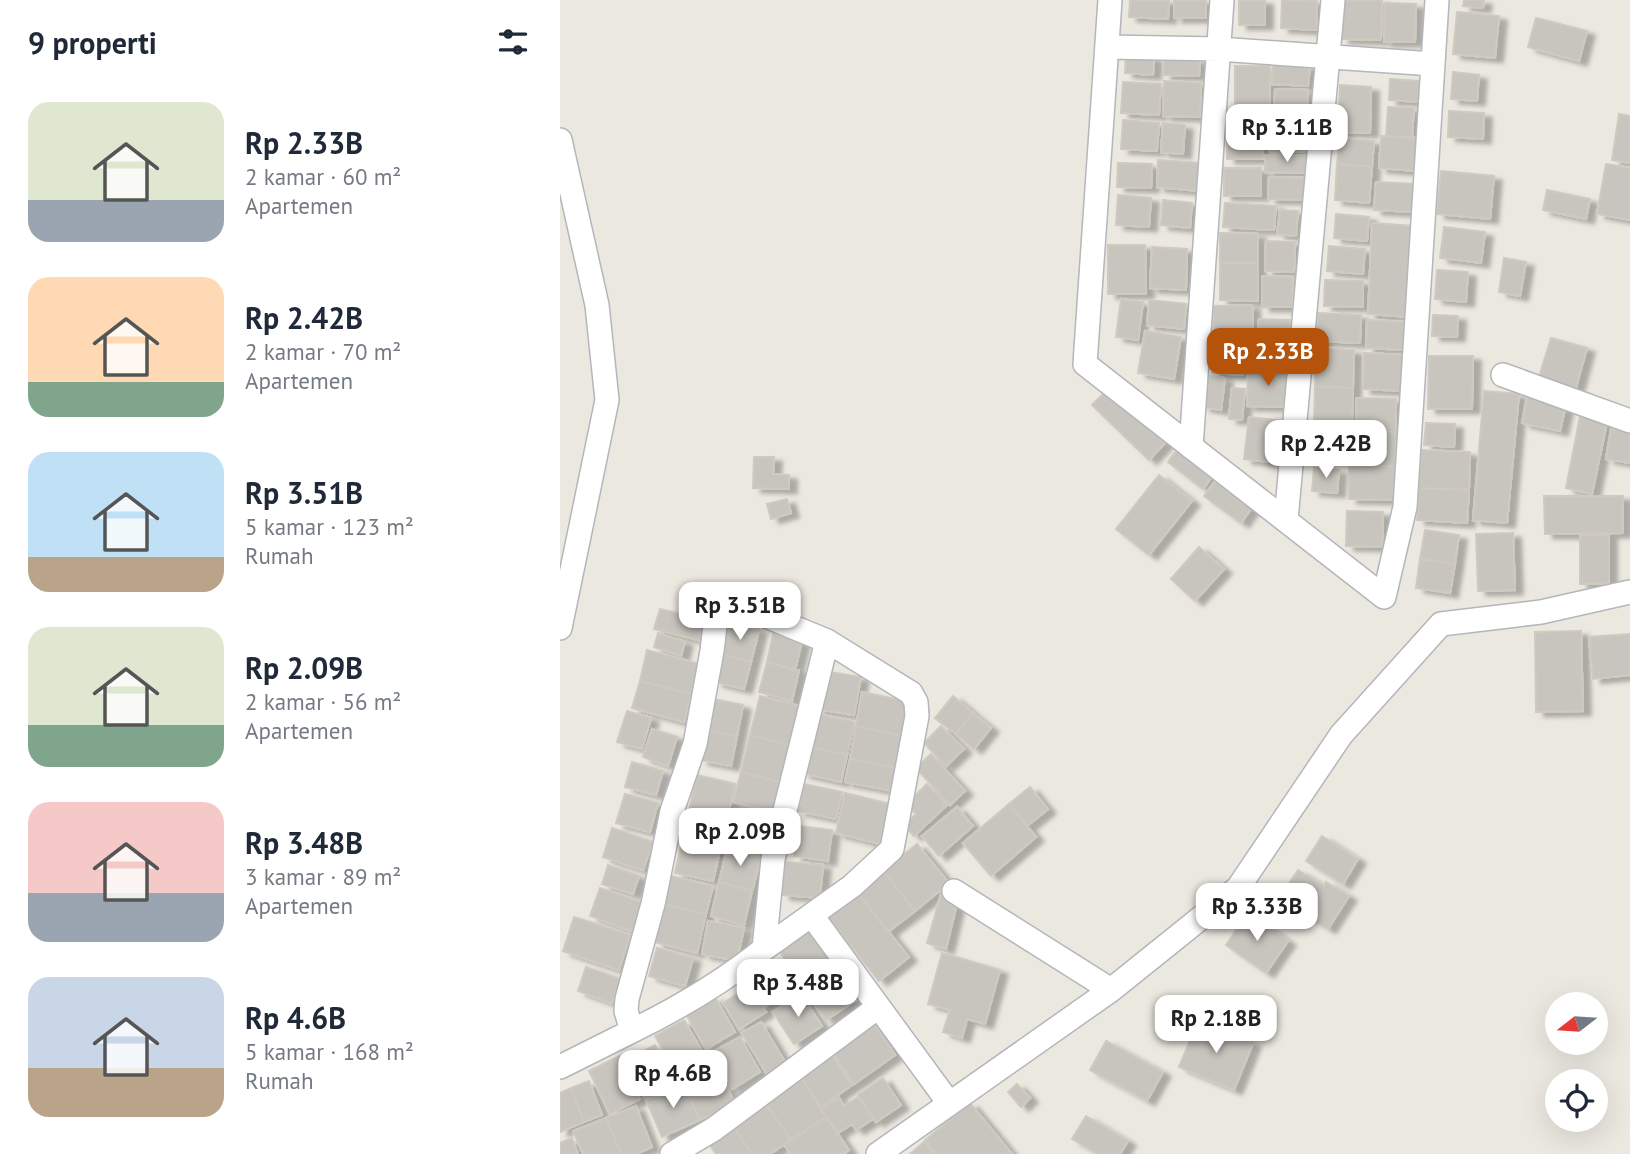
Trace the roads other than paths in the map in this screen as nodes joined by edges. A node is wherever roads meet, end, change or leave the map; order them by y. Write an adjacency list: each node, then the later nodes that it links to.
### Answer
1 (1110, 0): 5 (street)
2 (1222, 0): 6 (street)
3 (1333, 0): 7 (street)
4 (1437, 0): 8 (street)
5 (1107, 47): 6 (street); 12 (street)
6 (1218, 49): 7 (street); 12 (street)
7 (1329, 58): 8 (street); 13 (street)
8 (1433, 64): 13 (street)
9 (560, 140): 15 (street)
10 (1503, 375): 11 (street)
11 (1630, 421)
12 (1191, 447): 13 (street)
13 (1286, 520)
14 (1630, 592): 20 (street)
15 (560, 628)
16 (827, 641): 18 (street); 19 (street); 22 (street)
17 (954, 891): 20 (street)
18 (814, 915): 19 (street); 21 (street)
19 (764, 949): 22 (street)
20 (1111, 990): 24 (street)
21 (878, 1007): 24 (street); 25 (street)
22 (632, 1031): 23 (street)
23 (560, 1068)
24 (949, 1103): 26 (street)
25 (671, 1154)
26 (878, 1154)

